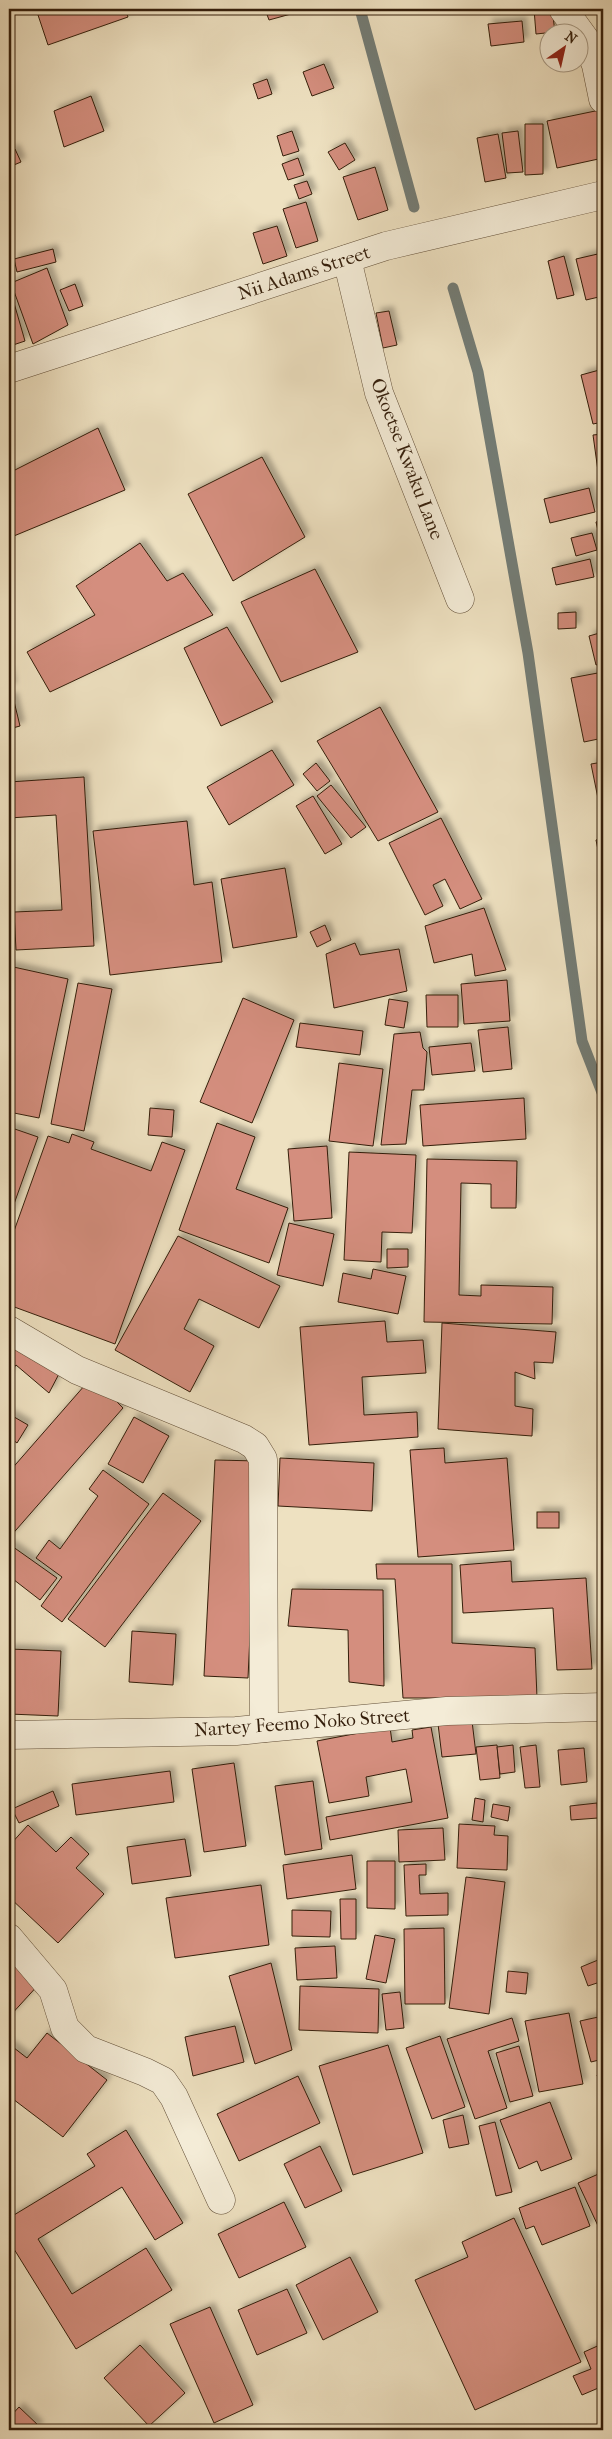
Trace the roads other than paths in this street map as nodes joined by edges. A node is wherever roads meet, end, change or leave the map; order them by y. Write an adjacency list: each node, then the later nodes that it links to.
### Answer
1 (563, 9): 2 (street)
2 (603, 99)
3 (603, 195): 4 (street, Nii Adams Street)
4 (347, 259): 5 (street, Nii Adams Street); 6 (street, Okoetse Kwaku Lane)
5 (9, 369)
6 (460, 599)
7 (9, 1330): 9 (street)
8 (599, 1708): 9 (street, Nartey Feemo Noko Street)
9 (264, 1728): 10 (street, Nartey Feemo Noko Street)
10 (9, 1735)
11 (9, 1938): 12 (street)
12 (221, 2200)

